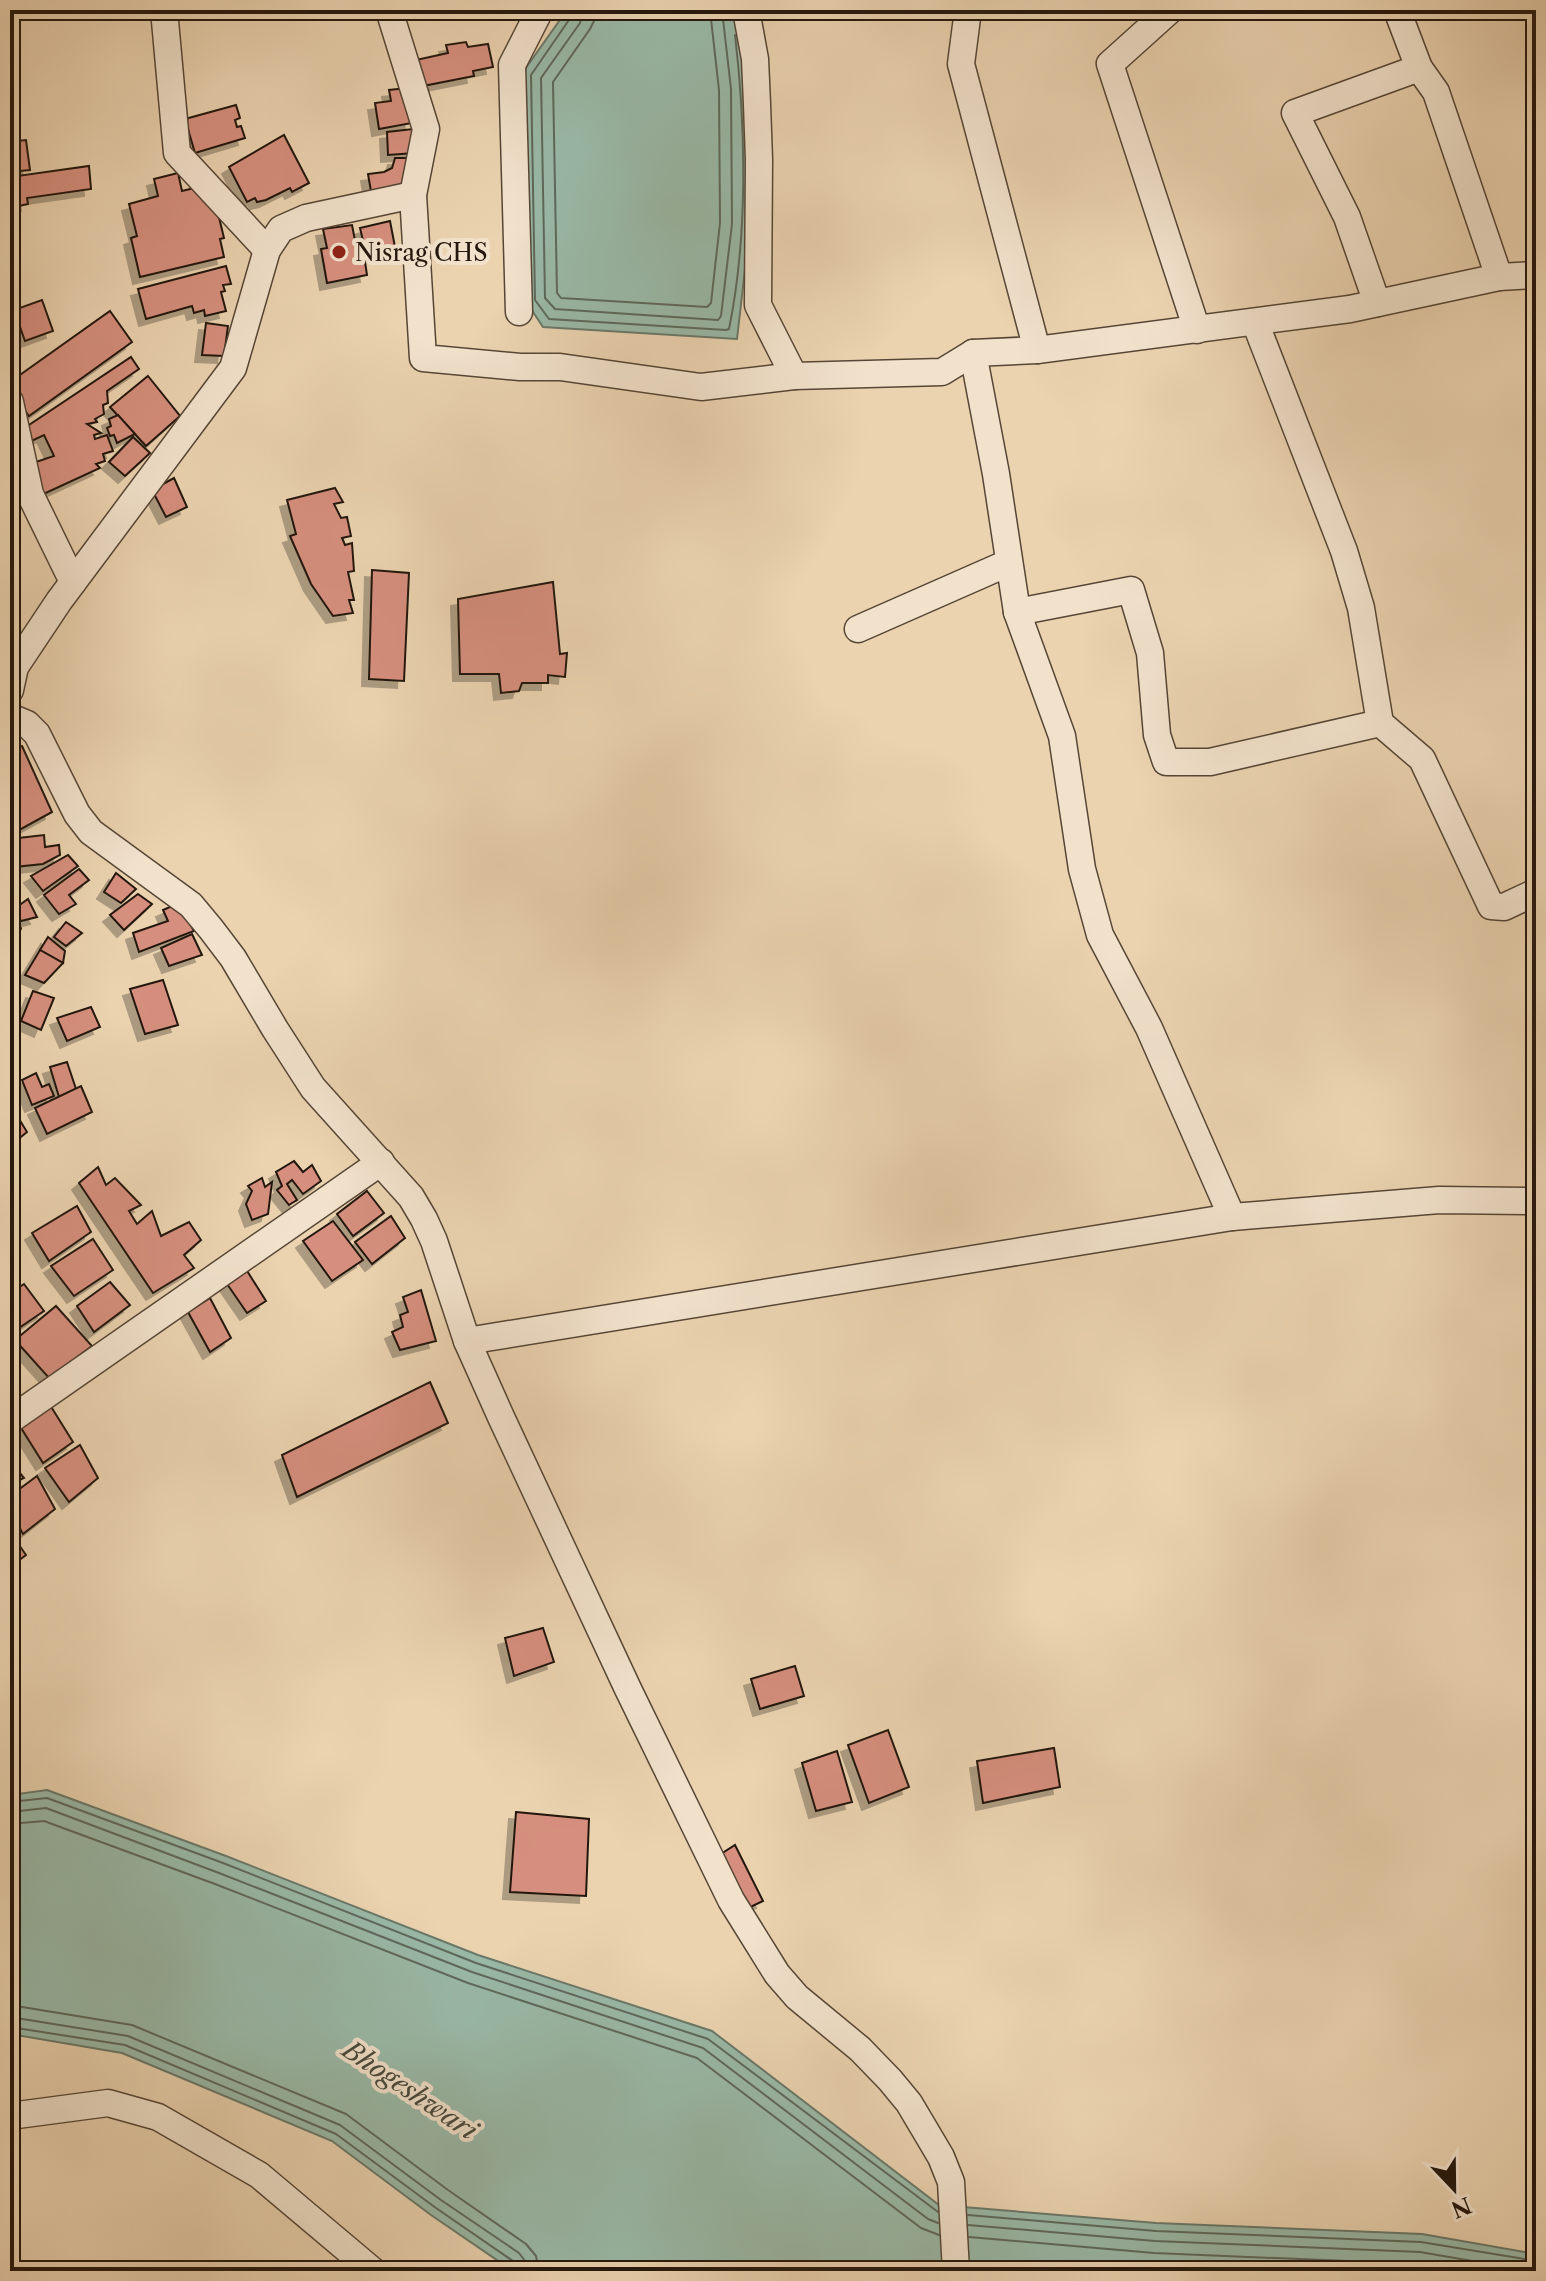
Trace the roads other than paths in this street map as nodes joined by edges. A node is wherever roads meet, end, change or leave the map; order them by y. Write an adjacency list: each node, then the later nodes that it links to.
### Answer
1 (164, 10): 10 (street)
2 (389, 10): 9 (street)
3 (540, 10): 14 (street)
4 (746, 10): 19 (street)
5 (968, 10): 17 (street)
6 (1170, 10): 16 (street)
7 (1397, 10): 8 (street)
8 (1419, 68): 12 (street); 13 (street)
9 (413, 195): 10 (street); 19 (street)
10 (267, 250): 22 (street)
11 (1536, 275): 12 (street)
12 (1499, 277): 13 (street)
13 (1377, 303): 15 (street)
14 (519, 312)
15 (1255, 322): 16 (street); 27 (street)
16 (1197, 330): 17 (street)
17 (1037, 350): 18 (street)
18 (973, 353): 19 (street); 21 (street)
19 (794, 376)
20 (10, 402): 22 (street)
21 (1008, 563): 23 (street); 24 (street)
22 (73, 582): 25 (street)
23 (1017, 612): 27 (street); 31 (street)
24 (858, 629)
25 (12, 673)
26 (10, 717): 29 (street)
27 (1380, 723): 28 (street)
28 (1536, 892)
29 (381, 1162): 32 (street); 33 (street)
30 (1536, 1201): 31 (street)
31 (1232, 1217): 32 (street)
32 (467, 1341): 36 (street)
33 (10, 1420)
34 (10, 2116): 35 (street)
35 (373, 2271)
36 (956, 2271)

